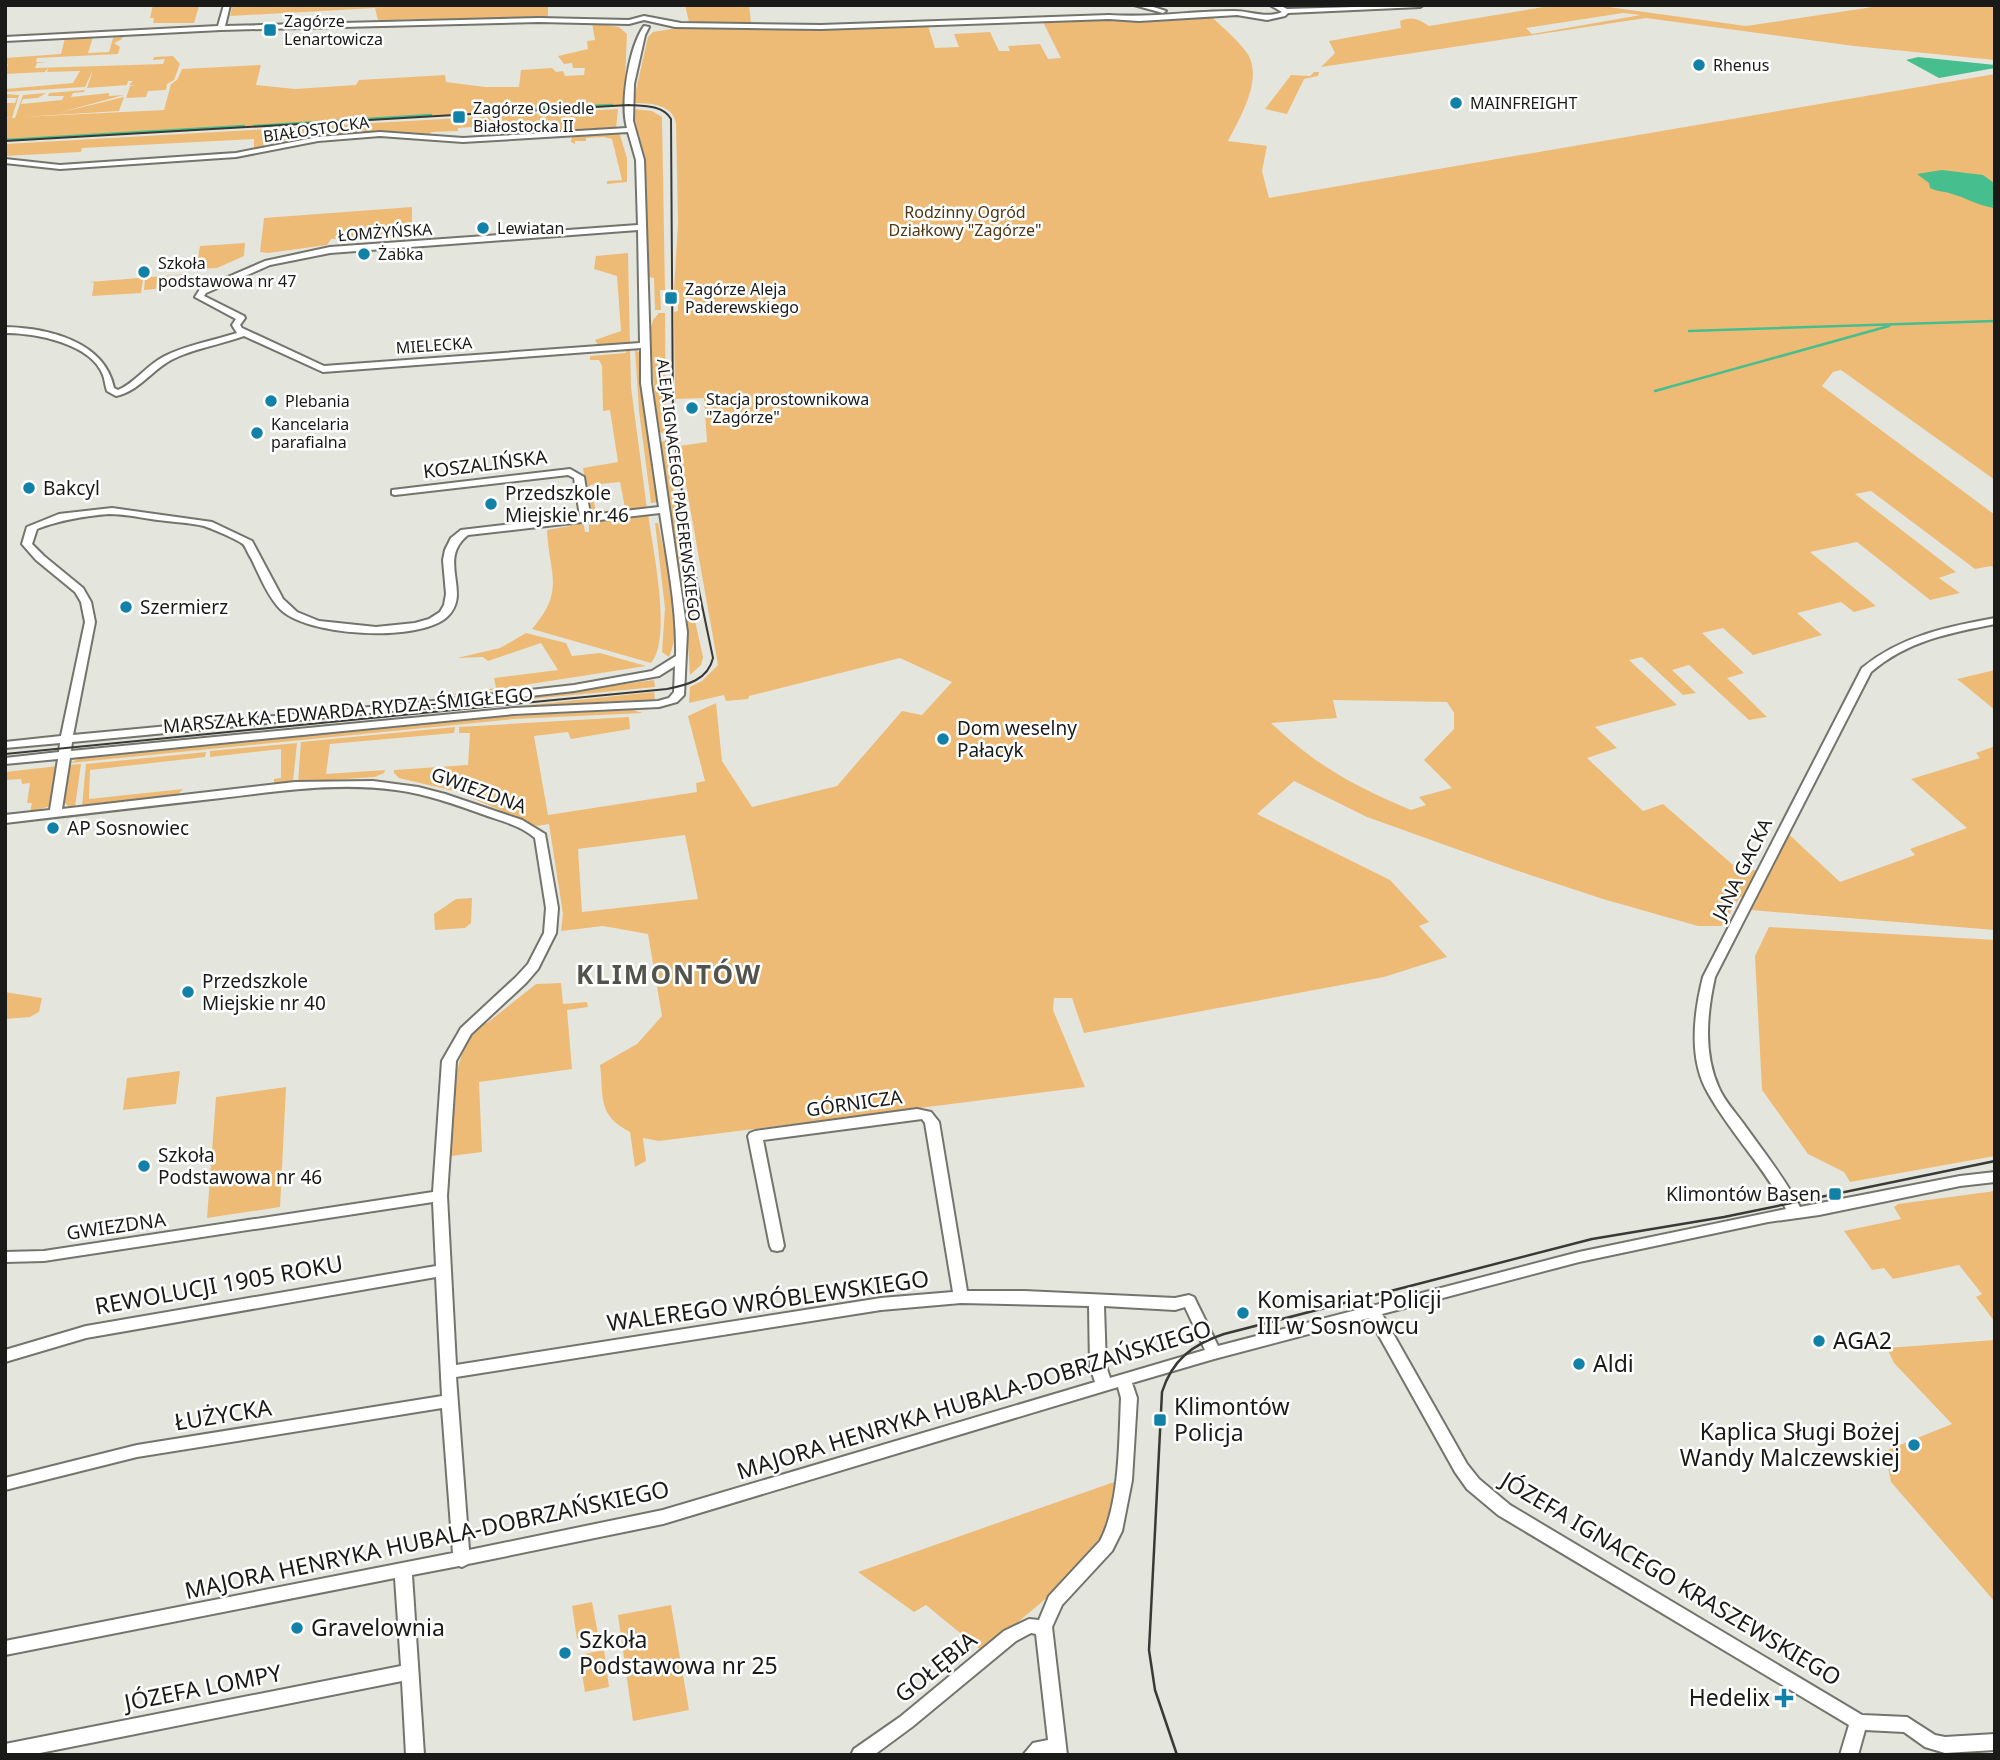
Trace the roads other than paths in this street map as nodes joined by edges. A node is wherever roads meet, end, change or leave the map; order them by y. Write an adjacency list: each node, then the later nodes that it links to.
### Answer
1 (227, 5): 13 (street)
2 (1273, 5): 6 (street)
3 (1420, 5): 6 (street)
4 (1134, 7): 7 (street); 8 (street); 9 (street)
5 (1251, 9): 6 (street); 7 (street); 8 (street)
6 (1286, 11)
7 (1174, 12): 8 (street)
8 (1147, 15): 9 (street)
9 (1127, 16): 11 (street)
10 (629, 22): 12 (street); 13 (street); 14 (street)
11 (681, 24): 12 (street); 14 (street)
12 (650, 25): 14 (street, ALEJA IGNACEGO PADEREWSKIEGO)
13 (221, 28): 15 (street)
14 (639, 31): 16 (street, ALEJA IGNACEGO PADEREWSKIEGO)
15 (5, 39)
16 (631, 130): 17 (street, BIAŁOSTOCKA); 18 (street, ALEJA IGNACEGO PADEREWSKIEGO)
17 (5, 161)
18 (642, 227): 19 (street, ŁOMŻYŃSKA); 22 (street, ALEJA IGNACEGO PADEREWSKIEGO)
19 (236, 325): 21 (street, MIELECKA)
20 (5, 330): 21 (street)
21 (244, 333): 22 (street, MIELECKA)
22 (645, 345): 24 (street, ALEJA IGNACEGO PADEREWSKIEGO)
23 (395, 492): 25 (street, KOSZALIŃSKA)
24 (665, 509): 25 (street); 27 (street, ALEJA IGNACEGO PADEREWSKIEGO)
25 (585, 517): 30 (street)
26 (1995, 621): 38 (street, JANA GACKA)
27 (682, 657): 28 (street, MARSZAŁKA EDWARDA RYDZA-ŚMIGŁEGO); 29 (street)
28 (655, 674): 29 (street, MARSZAŁKA EDWARDA RYDZA-ŚMIGŁEGO); 30 (street, MARSZAŁKA EDWARDA RYDZA-ŚMIGŁEGO)
29 (680, 683): 32 (street, MARSZAŁKA EDWARDA RYDZA-ŚMIGŁEGO)
30 (66, 739): 31 (street, MARSZAŁKA EDWARDA RYDZA-ŚMIGŁEGO); 32 (street)
31 (5, 745)
32 (64, 755): 33 (street, MARSZAŁKA EDWARDA RYDZA-ŚMIGŁEGO); 34 (street)
33 (5, 761)
34 (56, 813): 35 (street, GWIEZDNA); 37 (street, GWIEZDNA)
35 (5, 819)
36 (1995, 1177): 38 (street, MAJORA HENRYKA HUBALA-DOBRZAŃSKIEGO)
37 (440, 1196): 40 (street, GWIEZDNA); 41 (street, GWIEZDNA)
38 (1795, 1212): 44 (street, MAJORA HENRYKA HUBALA-DOBRZAŃSKIEGO)
39 (777, 1246): 42 (street, GÓRNICZA)
40 (5, 1257)
41 (443, 1270): 46 (street, REWOLUCJI 1905 ROKU); 47 (street, GWIEZDNA)
42 (961, 1297): 43 (street, WALEREGO WRÓBLEWSKIEGO); 47 (street, WALEREGO WRÓBLEWSKIEGO)
43 (1096, 1301): 45 (street, WALEREGO WRÓBLEWSKIEGO); 49 (street)
44 (1372, 1310): 45 (street, MAJORA HENRYKA HUBALA-DOBRZAŃSKIEGO); 57 (street, JÓZEFA IGNACEGO KRASZEWSKIEGO)
45 (1214, 1353): 48 (street, MAJORA HENRYKA HUBALA-DOBRZAŃSKIEGO)
46 (5, 1356)
47 (449, 1372): 50 (street, GWIEZDNA)
48 (1123, 1379): 49 (street, MAJORA HENRYKA HUBALA-DOBRZAŃSKIEGO); 54 (street)
49 (1104, 1385): 52 (street, MAJORA HENRYKA HUBALA-DOBRZAŃSKIEGO)
50 (450, 1401): 51 (street, ŁUŻYCKA); 52 (street, GWIEZDNA)
51 (5, 1485)
52 (462, 1560): 53 (street, MAJORA HENRYKA HUBALA-DOBRZAŃSKIEGO)
53 (403, 1572): 55 (street, MAJORA HENRYKA HUBALA-DOBRZAŃSKIEGO); 56 (street)
54 (1044, 1627): 59 (street); 63 (street, GOŁĘBIA)
55 (5, 1648)
56 (410, 1672): 60 (street, JÓZEFA LOMPY); 62 (street)
57 (1859, 1722): 58 (street, JÓZEFA IGNACEGO KRASZEWSKIEGO); 61 (street)
58 (1995, 1742)
59 (1058, 1751): 64 (street)
60 (5, 1752)
61 (1853, 1753)
62 (415, 1755)
63 (860, 1755)
64 (1032, 1755)

